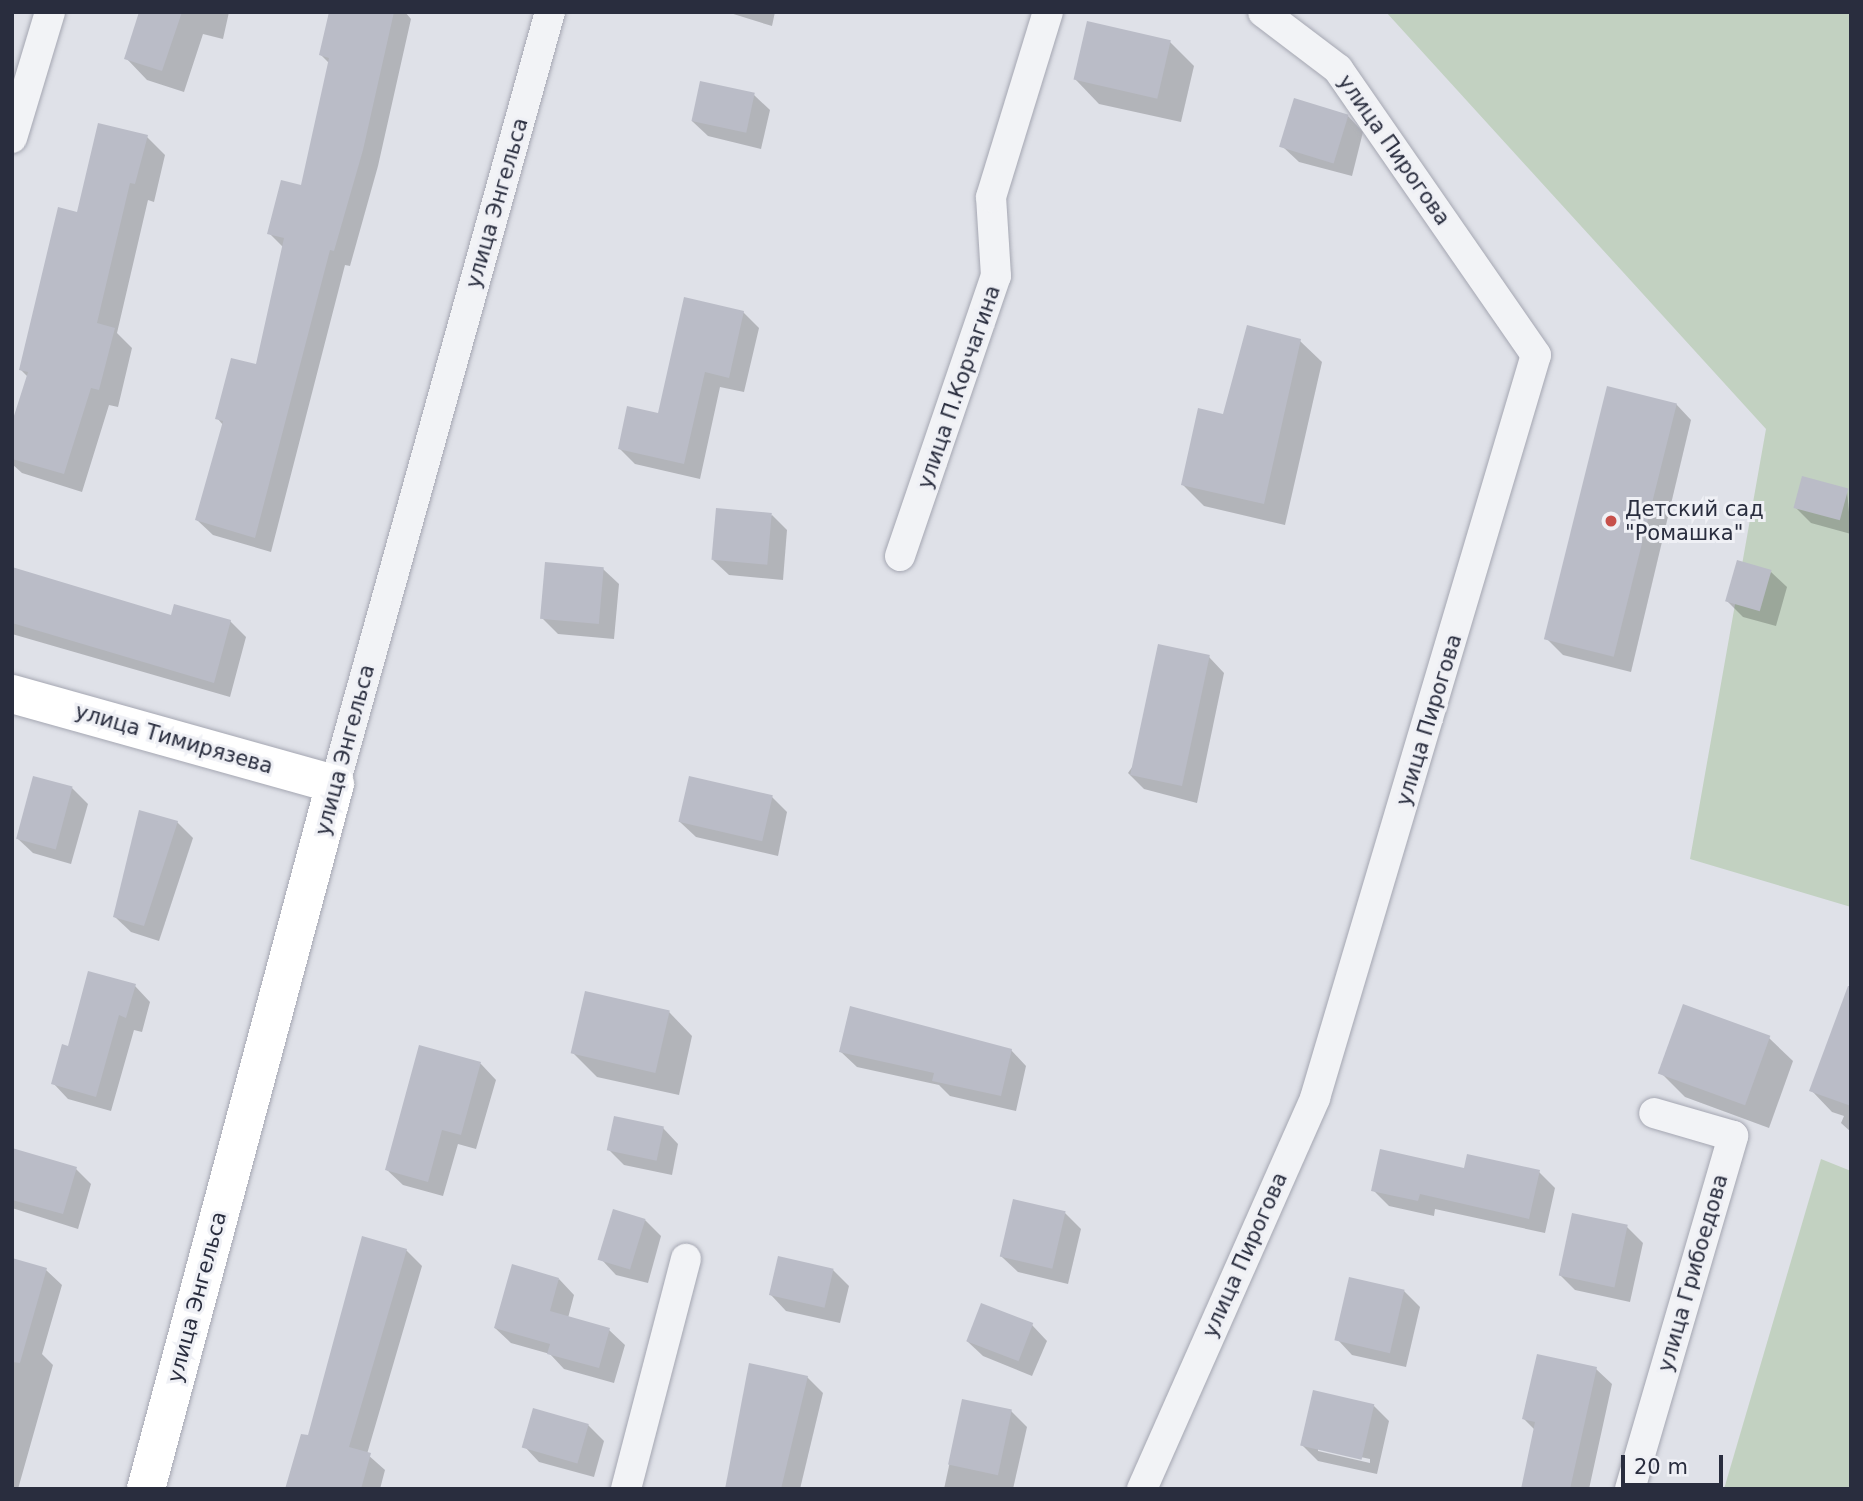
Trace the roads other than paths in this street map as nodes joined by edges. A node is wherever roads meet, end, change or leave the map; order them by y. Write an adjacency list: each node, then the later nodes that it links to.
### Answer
1 (50, 12): 5 (street)
2 (550, 12): 8 (street, улица Энгельса)
3 (1048, 12): 6 (street, улица П.Корчагина)
4 (1264, 12): 13 (street, улица Пирогова)
5 (12, 138)
6 (901, 556)
7 (12, 694): 8 (street, улица Тимирязева)
8 (335, 783): 11 (street, улица Энгельса)
9 (1654, 1113): 14 (street, улица Грибоедова)
10 (686, 1259): 12 (street)
11 (146, 1489)
12 (626, 1489)
13 (1142, 1489)
14 (1630, 1489)

